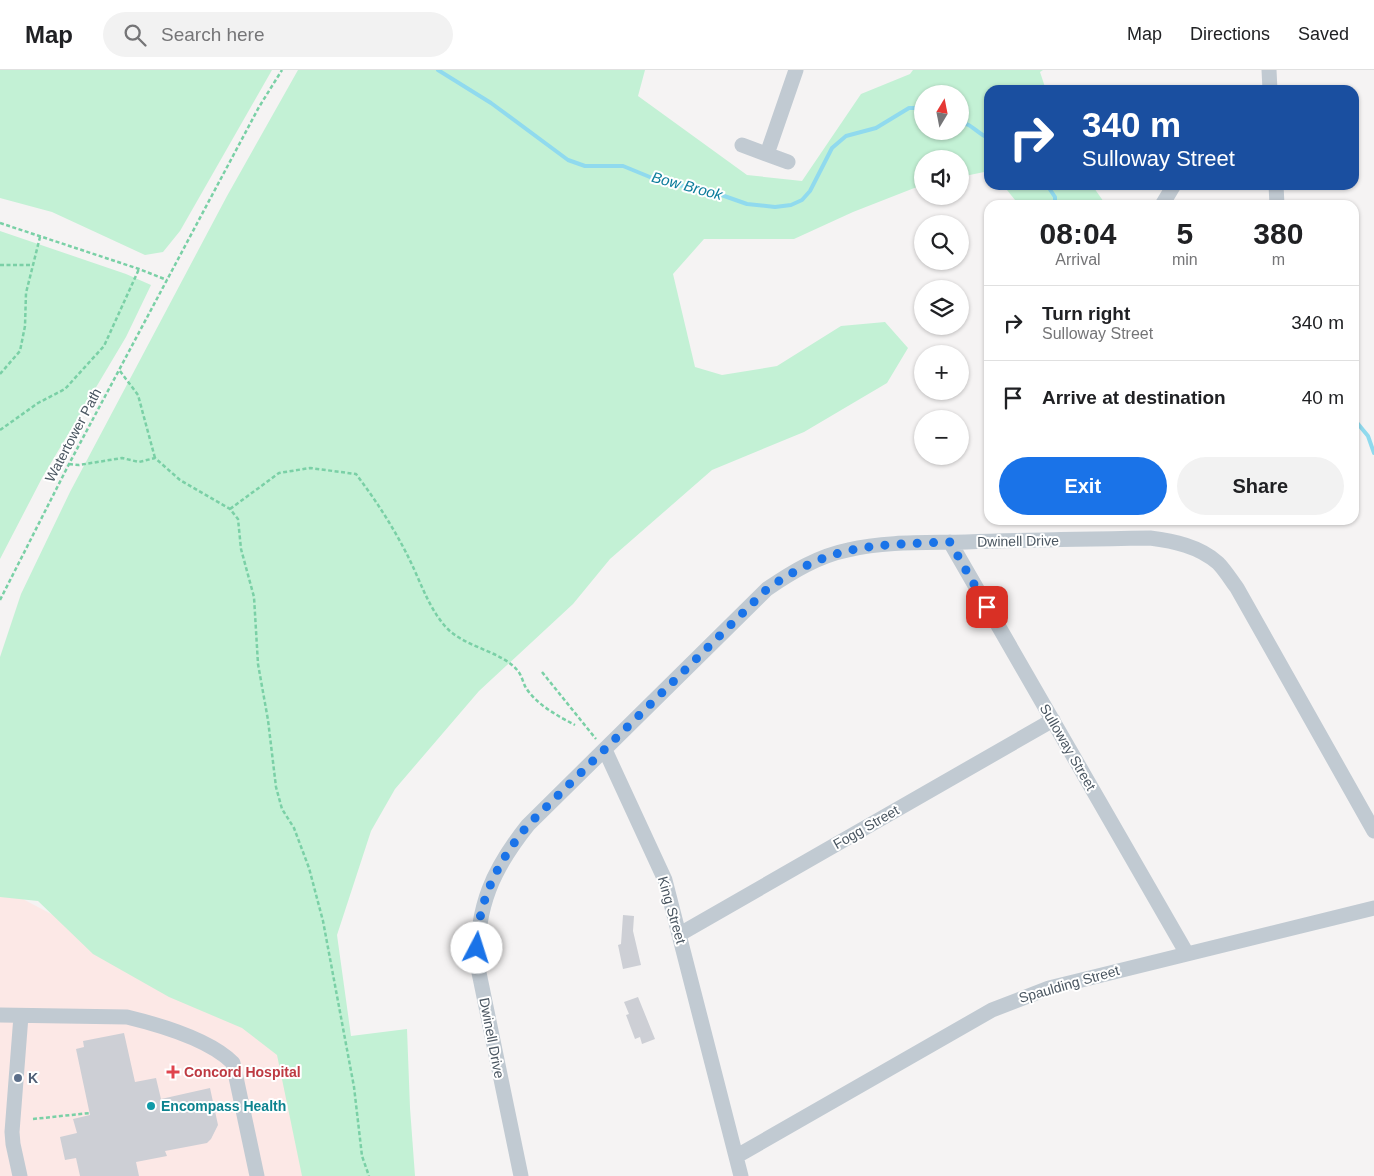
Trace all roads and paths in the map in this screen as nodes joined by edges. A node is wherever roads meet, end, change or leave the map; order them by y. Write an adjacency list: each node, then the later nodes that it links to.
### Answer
1 (282, 70): 13 (path, Watertower Path)
2 (796, 70): 6 (street)
3 (1269, 70): 4 (street)
4 (1270, 85)
5 (742, 145): 6 (street)
6 (767, 154): 7 (street)
7 (788, 162)
8 (0, 223): 9 (path)
9 (40, 237): 11 (path); 12 (path)
10 (0, 265): 11 (path)
11 (31, 265): 15 (path)
12 (139, 269): 13 (path); 16 (path)
13 (167, 280): 14 (path, Watertower Path)
14 (119, 370): 17 (path); 18 (path, Watertower Path)
15 (0, 374)
16 (0, 430)
17 (155, 458): 18 (path); 19 (path)
18 (69, 464): 21 (path, Watertower Path)
19 (230, 510): 24 (path); 37 (path)
20 (950, 542): 23 (street, Sulloway Street); 25 (street, Dwinell Drive); 26 (street, Dwinell Drive)
21 (0, 600)
22 (542, 672): 25 (path)
23 (1052, 720): 28 (street, Fogg Street); 29 (street, Sulloway Street)
24 (574, 725)
25 (605, 750): 28 (street, King Street); 38 (street, Dwinell Drive)
26 (1374, 831)
27 (1374, 908): 29 (street, Spaulding Street)
28 (680, 934): 34 (street, King Street)
29 (1186, 952): 34 (street, Spaulding Street)
30 (0, 1015): 31 (street)
31 (21, 1016): 35 (street); 36 (street)
32 (90, 1113): 33 (path)
33 (33, 1119)
34 (737, 1156): 39 (street, King Street)
35 (20, 1176)
36 (257, 1176)
37 (369, 1176)
38 (521, 1176)
39 (742, 1176)

